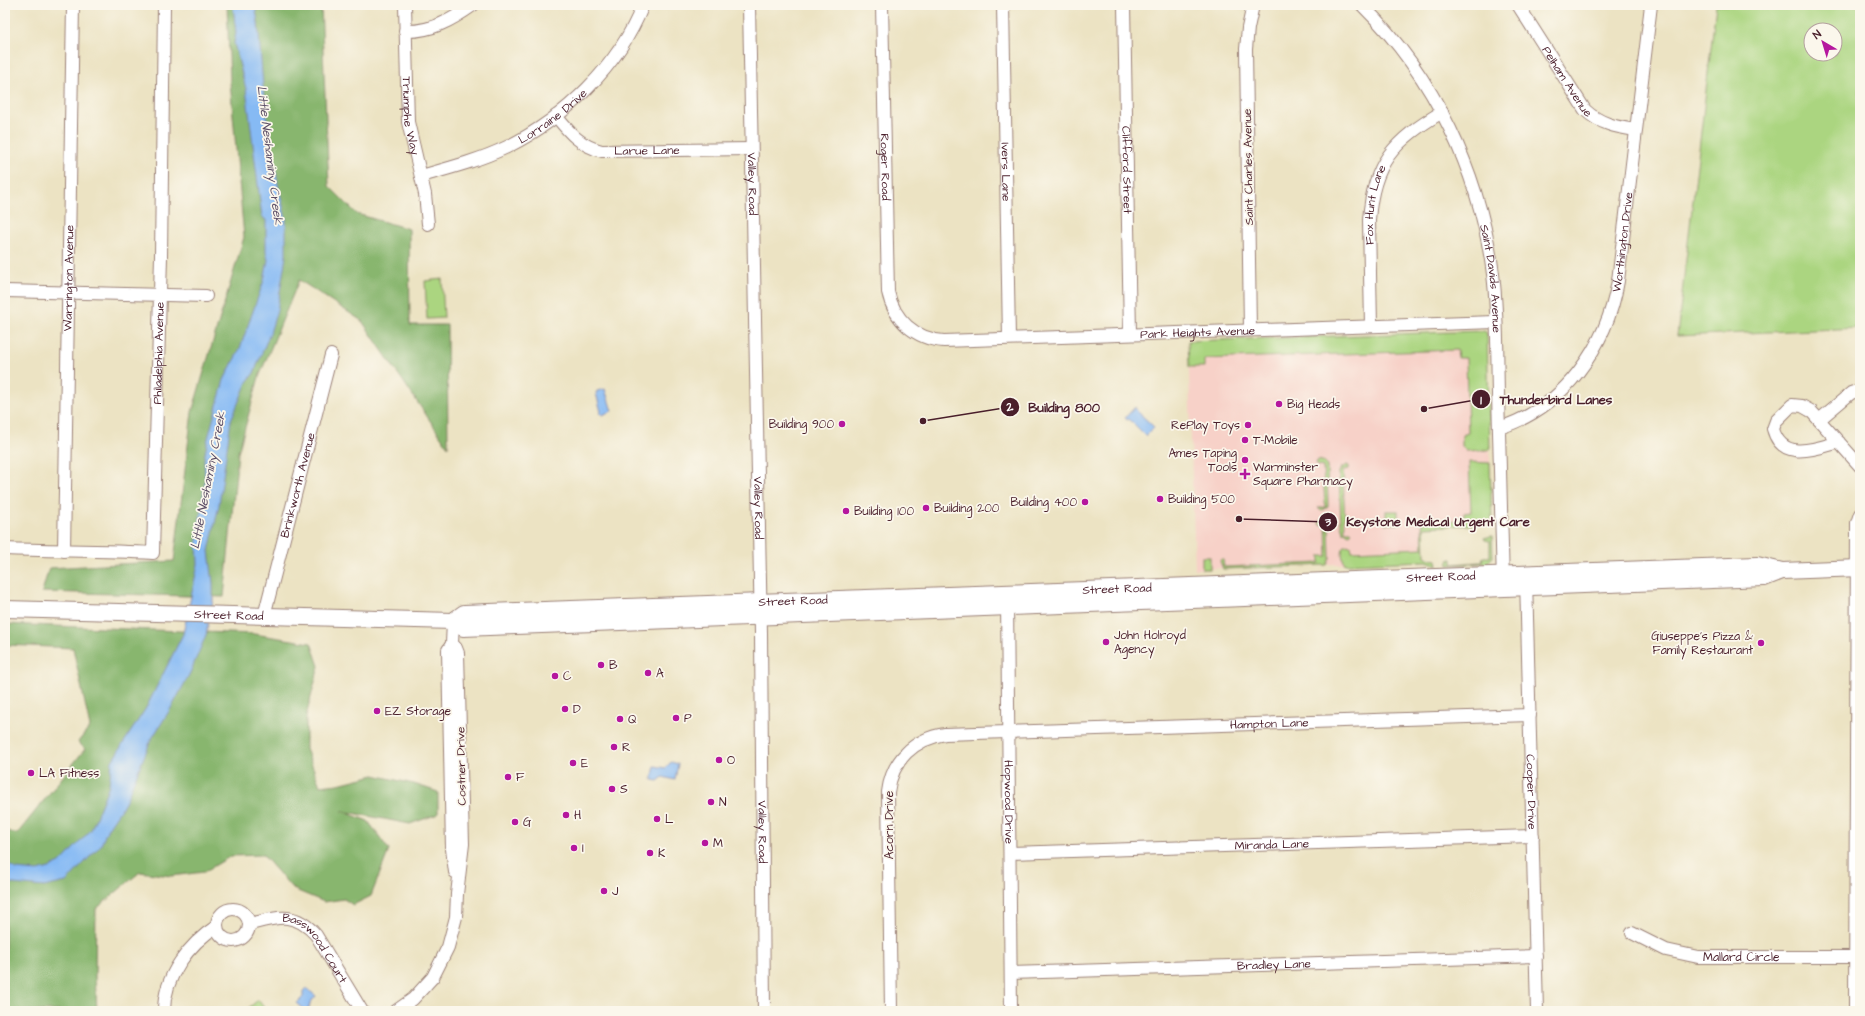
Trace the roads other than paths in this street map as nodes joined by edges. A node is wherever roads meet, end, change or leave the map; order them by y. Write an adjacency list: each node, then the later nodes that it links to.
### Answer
1 (72, 5): 22 (street, Warrington Avenue)
2 (164, 5): 23 (street, Philadelphia Avenue)
3 (405, 5): 14 (street, Triumphe Way)
4 (473, 5): 14 (street)
5 (643, 5): 16 (street, Lorraine Drive)
6 (749, 5): 18 (street, Valley Road)
7 (882, 5): 26 (street, Roger Road)
8 (1003, 5): 30 (street, Ivers Lane)
9 (1124, 5): 29 (street, Clifford Street)
10 (1253, 5): 28 (street, Saint Charles Avenue)
11 (1362, 5): 15 (street, Saint Davids Avenue)
12 (1518, 5): 17 (street, Pelham Avenue)
13 (1651, 5): 17 (street, Worthington Drive)
14 (405, 31): 19 (street, Triumphe Way)
15 (1442, 112): 25 (street, Saint Davids Avenue); 27 (street, Fox Hunt Lane)
16 (556, 116): 18 (street, Larue Lane); 19 (street, Lorraine Drive)
17 (1636, 130): 34 (street, Worthington Drive)
18 (751, 149): 45 (street, Valley Road)
19 (420, 176): 20 (street, Triumphe Way)
20 (428, 224)
21 (5, 291): 22 (street)
22 (68, 292): 23 (street); 39 (street, Warrington Avenue)
23 (159, 294): 24 (street); 39 (street, Philadelphia Avenue)
24 (206, 296)
25 (1496, 322): 27 (street, Park Heights Avenue); 34 (street, Saint Davids Avenue)
26 (904, 324): 30 (street, Park Heights Avenue)
27 (1371, 326): 28 (street, Park Heights Avenue)
28 (1250, 330): 29 (street, Park Heights Avenue)
29 (1130, 334): 30 (street, Park Heights Avenue)
30 (1009, 338)
31 (331, 355): 46 (street, Brinkworth Avenue)
32 (1860, 390): 33 (street)
33 (1819, 420): 35 (street); 35 (street)
34 (1499, 428): 42 (street, Saint Davids Avenue)
35 (1839, 442): 36 (street)
36 (1860, 466)
37 (1860, 514): 40 (street)
38 (5, 549): 39 (street, Philadelphia Avenue)
39 (64, 551)
40 (1859, 568): 41 (main road, Street Road); 56 (street)
41 (1526, 580): 42 (main road, Street Road); 48 (street, Cooper Drive)
42 (1503, 581): 43 (main road, Street Road)
43 (1007, 600): 45 (main road, Street Road); 49 (street, Hopwood Drive)
44 (5, 609): 46 (main road, Street Road)
45 (760, 609): 47 (main road, Street Road); 61 (street, Valley Road)
46 (264, 616): 47 (main road, Street Road)
47 (453, 622): 60 (street, Costner Drive)
48 (1530, 715): 49 (street, Hampton Lane); 50 (street, Cooper Drive)
49 (1009, 732): 51 (street, Hopwood Drive); 62 (street, Acorn Drive)
50 (1533, 836): 51 (street, Miranda Lane); 55 (street, Cooper Drive)
51 (1010, 852): 57 (street, Hopwood Drive)
52 (250, 924): 53 (street); 53 (street); 59 (street, Basswood Court)
53 (217, 926): 58 (street)
54 (1632, 933): 56 (street, Mallard Circle)
55 (1536, 956): 57 (street, Bradley Lane); 64 (street, Cooper Drive)
56 (1859, 958): 65 (street)
57 (1011, 973): 63 (street, Hopwood Drive)
58 (164, 1011)
59 (362, 1011)
60 (396, 1011)
61 (764, 1011)
62 (891, 1011)
63 (1011, 1011)
64 (1537, 1011)
65 (1855, 1011)

